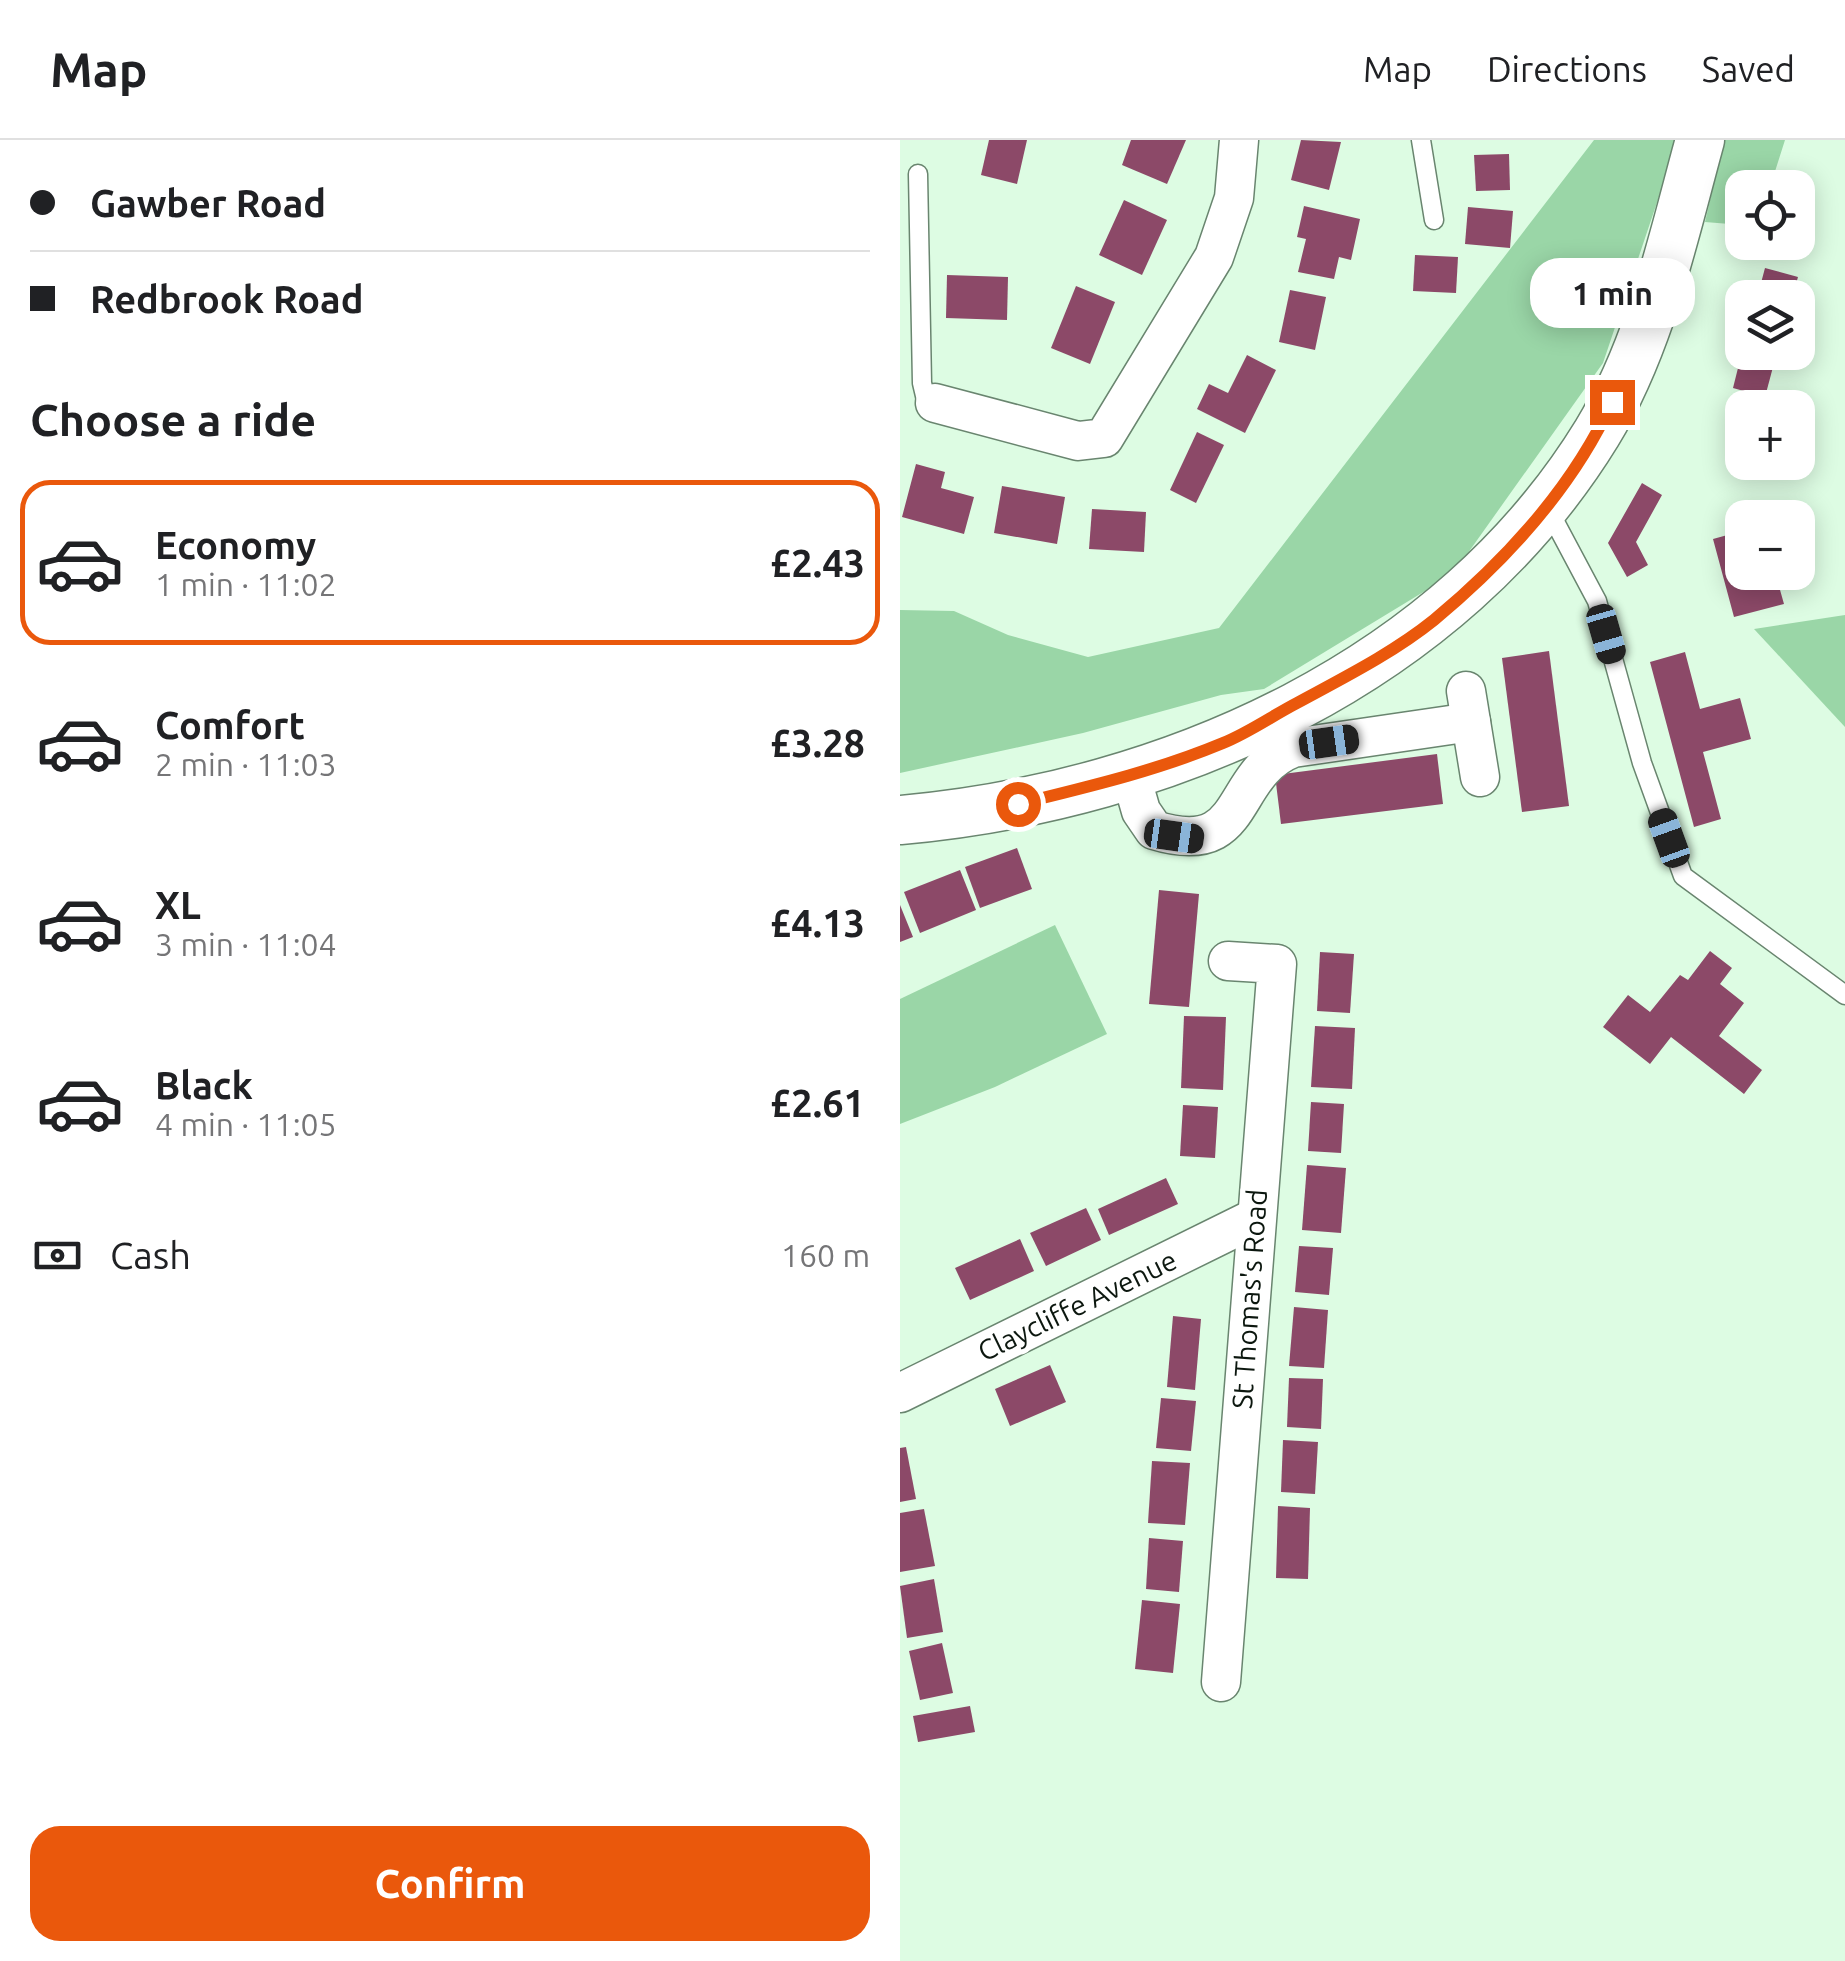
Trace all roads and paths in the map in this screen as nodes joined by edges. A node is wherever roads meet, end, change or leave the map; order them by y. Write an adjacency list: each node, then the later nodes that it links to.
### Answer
1 (1240, 140): 6 (street)
2 (1421, 140): 5 (lane)
3 (1700, 140): 7 (street)
4 (918, 174): 6 (lane)
5 (1434, 220)
6 (935, 403)
7 (1547, 506): 8 (street); 13 (lane)
8 (1387, 699): 9 (street); 9 (street); 10 (street)
9 (1131, 776): 11 (street)
10 (1480, 778)
11 (900, 820)
12 (1228, 961): 14 (street, St Thomas's Road)
13 (1845, 995)
14 (1255, 1218): 15 (street, Claycliffe Avenue); 16 (street, St Thomas's Road)
15 (900, 1392)
16 (1220, 1682)

